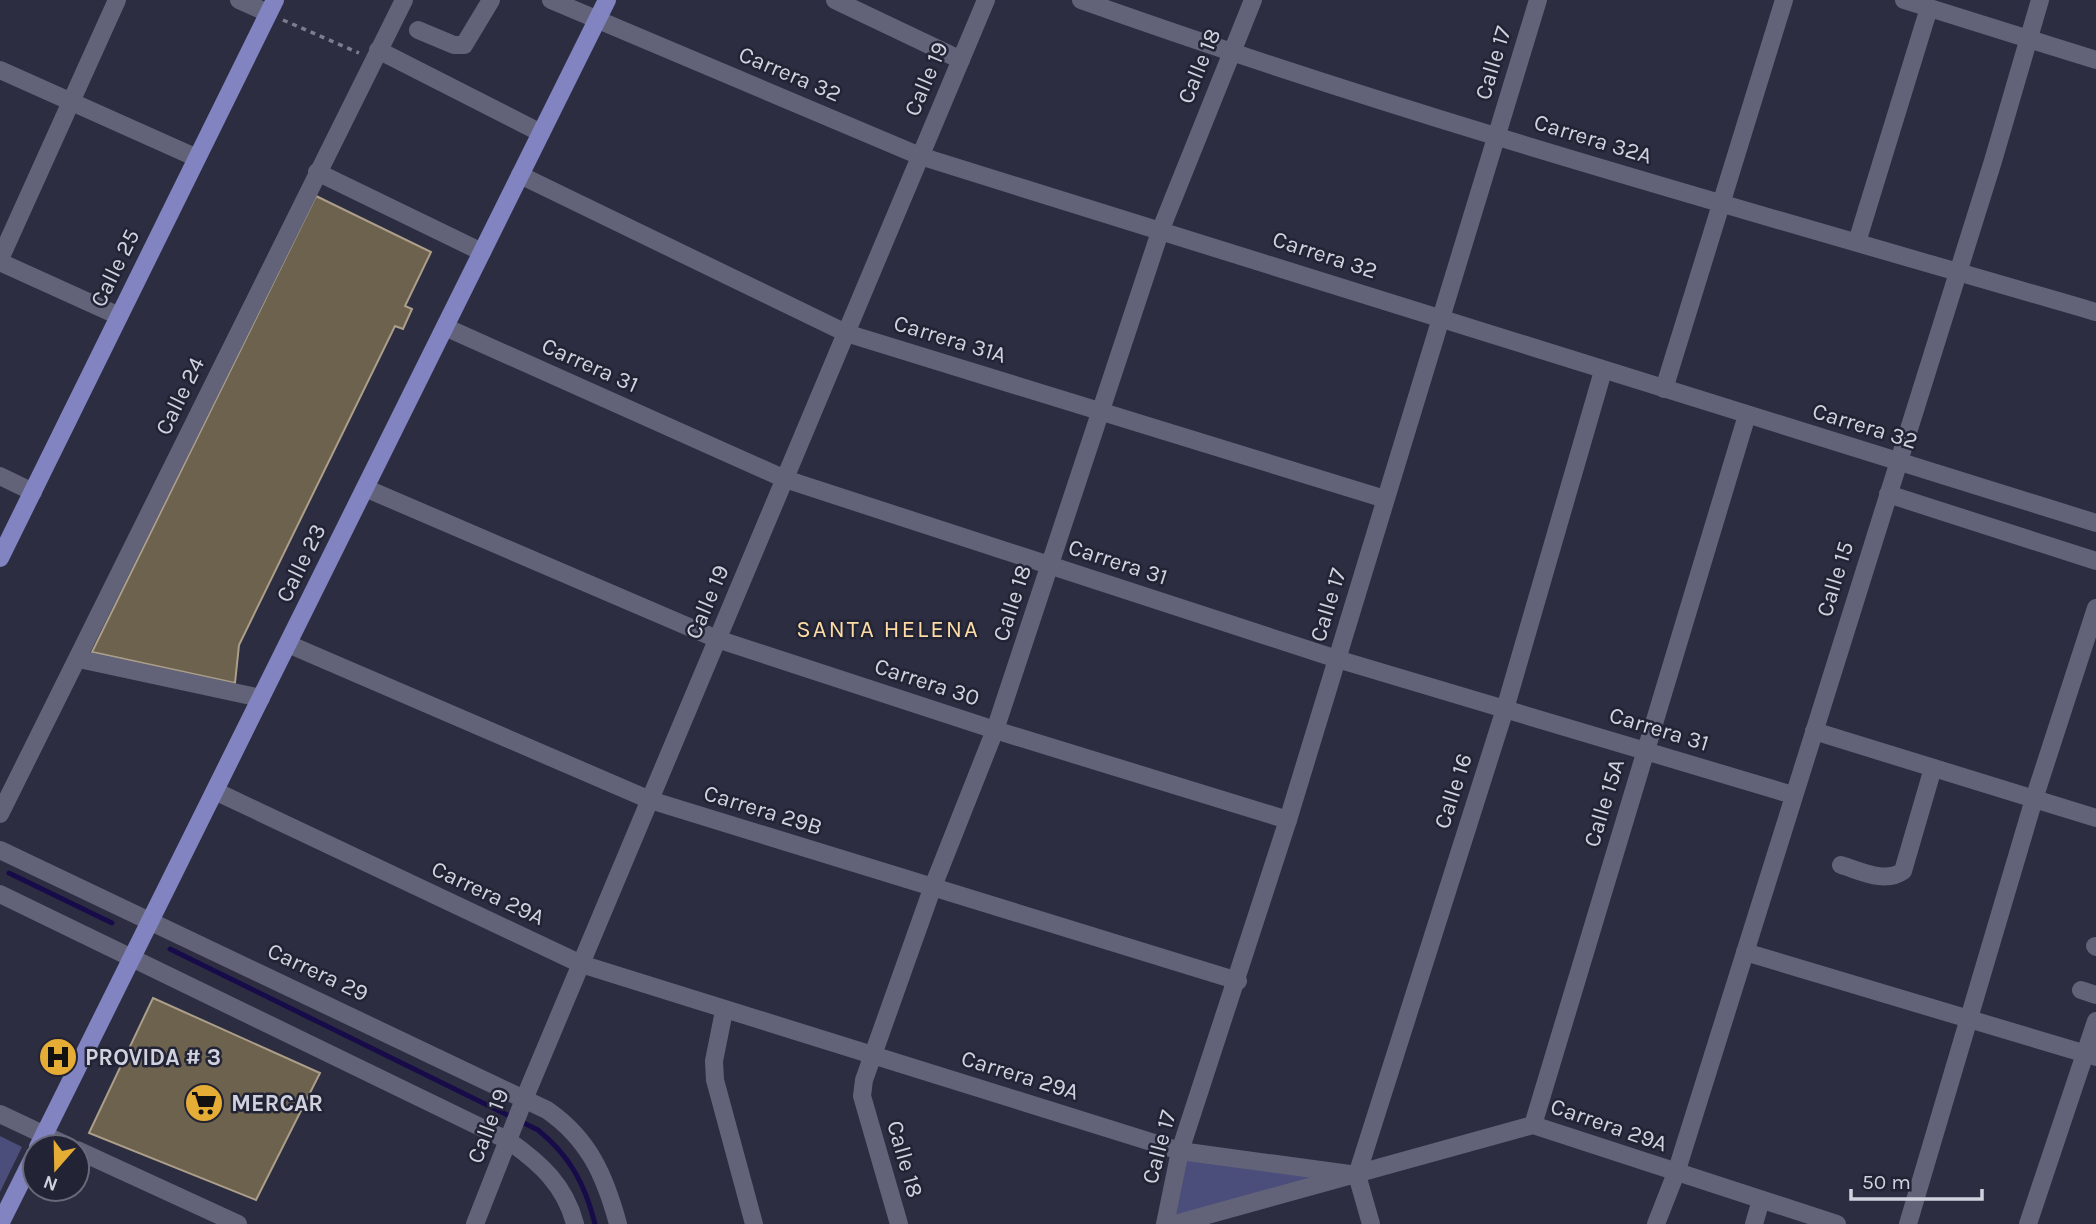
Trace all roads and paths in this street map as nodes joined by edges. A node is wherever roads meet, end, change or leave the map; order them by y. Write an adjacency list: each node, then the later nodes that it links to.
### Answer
1 (117, 0): 25 (street)
2 (239, 0): 15 (street)
3 (404, 0): 21 (street, Calle 24)
4 (491, 0): 18 (street)
5 (551, 0): 17 (street, Carrera 32)
6 (607, 0): 17 (main road, Calle 23)
7 (835, 0): 23 (street)
8 (986, 0): 23 (street, Calle 19)
9 (1081, 0): 20 (street, Carrera 32A)
10 (1254, 0): 20 (street, Calle 18)
11 (1538, 0): 27 (street, Calle 17)
12 (1784, 0): 32 (street)
13 (1904, 0): 16 (street)
14 (2040, 0): 19 (street, Calle 15)
15 (271, 7): 21 (path); 29 (main road, Calle 25)
16 (1928, 8): 19 (street); 34 (street)
17 (597, 20): 26 (main road, Calle 23); 28 (street, Carrera 32)
18 (418, 30)
19 (2029, 39): 22 (street); 37 (street, Calle 15)
20 (1229, 53): 27 (street, Carrera 32A); 33 (street, Calle 18)
21 (376, 55): 26 (street); 30 (street, Calle 24)
22 (2096, 60)
23 (961, 61): 28 (street, Calle 19)
24 (0, 70): 25 (street)
25 (71, 101): 29 (street); 36 (street)
26 (541, 133): 31 (main road, Calle 23)
27 (1497, 135): 32 (street, Carrera 32A); 40 (street, Calle 17)
28 (920, 156): 33 (street, Carrera 32); 42 (street, Calle 19)
29 (197, 158): 39 (main road, Calle 25)
30 (317, 172): 35 (street); 61 (street, Calle 24)
31 (520, 175): 35 (main road, Calle 23); 42 (street, Carrera 31A)
32 (1720, 204): 34 (street, Carrera 32A); 44 (street)
33 (1161, 229): 40 (street, Carrera 32); 45 (street, Calle 18)
34 (1857, 242): 37 (street, Carrera 32A)
35 (482, 252): 41 (main road, Calle 23)
36 (0, 261): 39 (street)
37 (1956, 271): 38 (street, Carrera 32A); 47 (street, Calle 15)
38 (2096, 312)
39 (119, 316): 51 (main road, Calle 25)
40 (1440, 318): 43 (street, Carrera 32); 53 (street, Calle 17)
41 (445, 327): 49 (street, Carrera 31); 50 (main road, Calle 23)
42 (846, 333): 45 (street, Carrera 31A); 49 (street, Calle 19)
43 (1604, 371): 44 (street, Carrera 32); 64 (street, Calle 16)
44 (1664, 389): 46 (street, Carrera 32)
45 (1099, 409): 53 (street, Carrera 31A); 57 (street, Calle 18)
46 (1747, 415): 47 (street, Carrera 32); 67 (street, Calle 15A)
47 (1898, 462): 52 (street, Calle 15); 54 (street, Carrera 32)
48 (0, 476): 51 (street)
49 (785, 480): 57 (street, Carrera 31); 59 (street, Calle 19)
50 (365, 488): 59 (street, Carrera 30); 60 (main road, Calle 23)
51 (33, 492): 55 (main road, Calle 25)
52 (1888, 494): 56 (street); 66 (street, Calle 15)
53 (1385, 499): 62 (street, Calle 17)
54 (2096, 523)
55 (0, 558)
56 (2096, 561)
57 (1050, 565): 62 (street, Carrera 31); 65 (street, Calle 18)
58 (2096, 608): 71 (street)
59 (717, 639): 65 (street, Carrera 30); 72 (street, Calle 19)
60 (288, 644): 63 (main road, Calle 23); 72 (street, Carrera 29B)
61 (79, 659): 63 (street); 73 (street, Calle 24)
62 (1337, 659): 64 (street, Carrera 31); 75 (street, Calle 17)
63 (261, 698): 69 (main road, Calle 23)
64 (1505, 709): 67 (street, Carrera 31); 99 (street, Calle 16)
65 (995, 730): 75 (street, Carrera 30); 78 (street, Calle 18)
66 (1814, 731): 68 (street); 70 (street, Calle 15)
67 (1645, 751): 70 (street, Carrera 31); 92 (street, Calle 15A)
68 (1933, 768): 71 (street); 77 (street)
69 (215, 791): 80 (main road, Calle 23); 83 (street, Carrera 29A)
70 (1793, 795): 81 (street, Calle 15)
71 (2034, 799): 74 (street); 86 (street)
72 (650, 800): 78 (street, Carrera 29B); 83 (street, Calle 19)
73 (0, 814)
74 (2096, 818)
75 (1288, 820): 84 (street, Calle 17)
76 (0, 850): 80 (street, Carrera 29)
77 (1841, 865)
78 (932, 888): 84 (street, Carrera 29B); 88 (street, Calle 18)
79 (0, 894): 82 (street)
80 (151, 920): 82 (main road, Calle 23); 90 (street, Carrera 29)
81 (1745, 952): 86 (street); 98 (street, Calle 15)
82 (132, 958): 94 (main road, Calle 23); 95 (street)
83 (581, 964): 85 (street, Carrera 29A); 90 (street, Calle 19)
84 (1238, 981): 96 (street, Calle 17)
85 (724, 1011): 88 (street, Carrera 29A); 107 (street)
86 (1971, 1019): 89 (street); 115 (street)
87 (2096, 1021): 89 (street)
88 (875, 1055): 96 (street, Carrera 29A); 108 (street, Calle 18)
89 (2091, 1055): 116 (street)
90 (524, 1102): 95 (street, Calle 19); 106 (street, Carrera 29)
91 (0, 1114): 93 (street)
92 (1534, 1125): 98 (street, Carrera 29A); 99 (street, Carrera 29A)
93 (29, 1133)
94 (45, 1133)
95 (511, 1135): 104 (street, Calle 19); 105 (street)
96 (1180, 1151): 99 (street, Carrera 29A); 109 (street, Calle 17)
97 (91, 1156): 103 (street)
98 (1676, 1173): 101 (street, Carrera 29A); 112 (street, Calle 15)
99 (1357, 1175): 110 (street); 111 (street)
100 (21, 1182): 102 (main road)
101 (1761, 1200): 113 (street); 114 (street, Carrera 29A)
102 (0, 1224)
103 (238, 1224)
104 (475, 1224)
105 (575, 1224)
106 (618, 1224)
107 (754, 1224)
108 (899, 1224)
109 (1166, 1224)
110 (1175, 1224)
111 (1371, 1224)
112 (1656, 1224)
113 (1754, 1224)
114 (1837, 1224)
115 (1908, 1224)
116 (2028, 1224)

